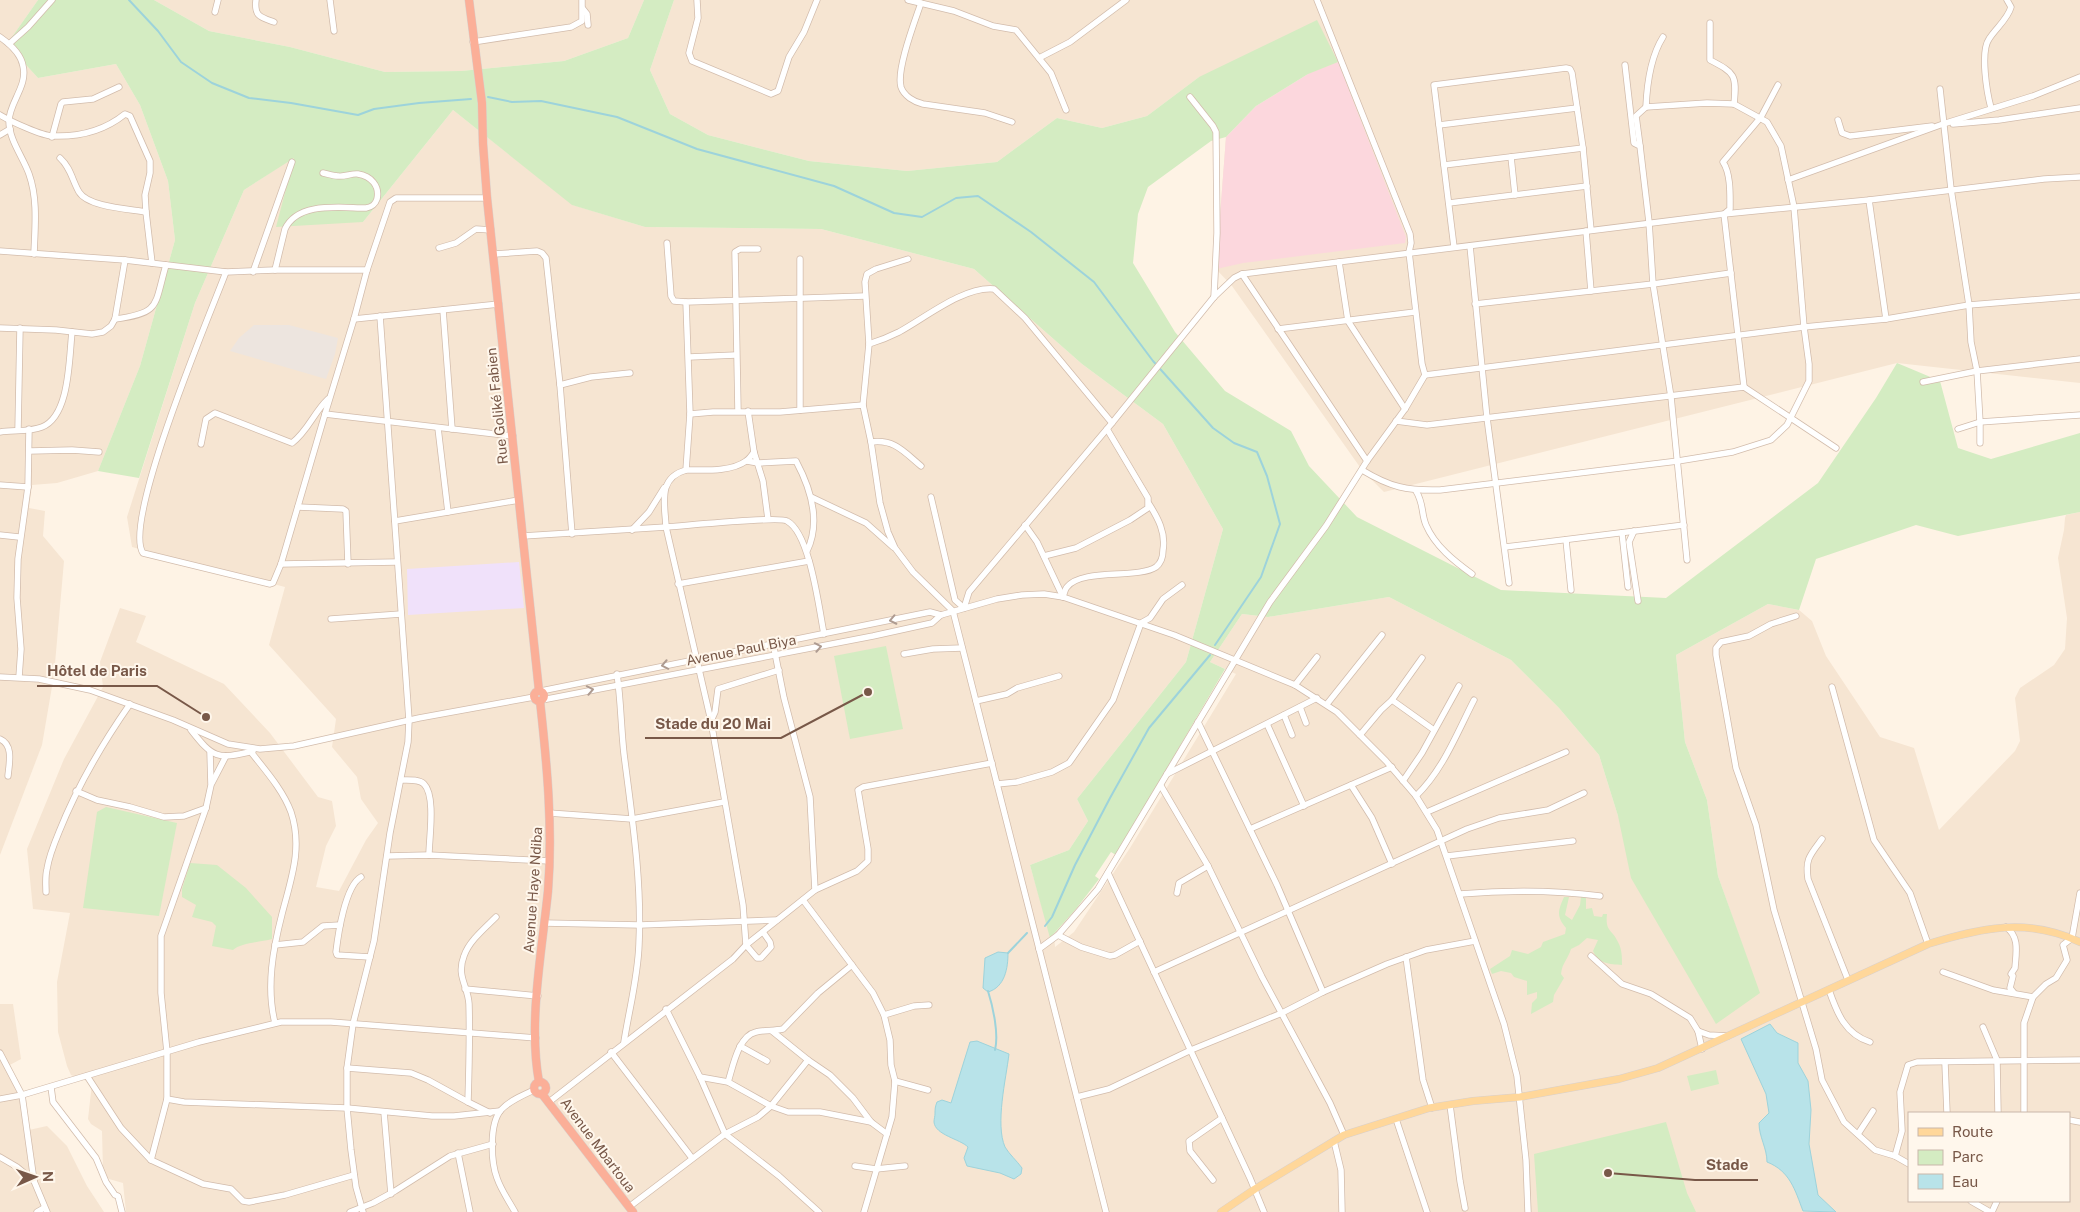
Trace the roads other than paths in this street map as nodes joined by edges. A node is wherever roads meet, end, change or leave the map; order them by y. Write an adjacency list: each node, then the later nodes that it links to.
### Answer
1 (52, 0): 23 (street)
2 (218, 0): 15 (street)
3 (256, 0): 16 (street)
4 (330, 0): 19 (street)
5 (469, 0): 22 (highway, Rue Goliké Fabien)
6 (582, 0): 14 (street)
7 (697, 0): 8 (street)
8 (816, 0)
9 (908, 0): 13 (street)
10 (1126, 0): 24 (street)
11 (1317, 0): 74 (street)
12 (2008, 0): 34 (street)
13 (921, 3): 24 (street); 41 (street)
14 (584, 8): 18 (street); 22 (street)
15 (215, 12)
16 (274, 22)
17 (1710, 23): 31 (street)
18 (588, 25)
19 (334, 30)
20 (0, 37): 23 (street)
21 (1663, 37): 32 (street)
22 (473, 42): 59 (highway, Rue Goliké Fabien)
23 (8, 44): 39 (street)
24 (1039, 58): 36 (street)
25 (1625, 65): 47 (street)
26 (2080, 77): 34 (street)
27 (1778, 85): 38 (street)
28 (119, 87): 46 (street)
29 (1940, 89): 42 (street)
30 (1190, 97): 93 (street)
31 (1734, 104): 32 (street); 38 (street)
32 (1646, 106): 47 (street)
33 (1577, 108): 43 (street); 43 (street); 48 (street)
34 (1991, 108): 42 (street)
35 (2080, 108): 42 (street)
36 (1066, 110)
37 (0, 114): 39 (street)
38 (1761, 117): 55 (street); 64 (street)
39 (9, 120): 44 (street); 46 (street)
40 (1838, 120): 42 (street)
41 (1012, 122)
42 (1943, 124): 55 (street); 57 (street)
43 (1439, 125): 52 (street)
44 (10, 129): 45 (street); 75 (street)
45 (0, 134)
46 (52, 136): 63 (street)
47 (1640, 146): 65 (street)
48 (1583, 148): 49 (street); 56 (street)
49 (1511, 157): 52 (street); 58 (street)
50 (60, 158): 63 (street)
51 (292, 162): 86 (street)
52 (1444, 165): 61 (street)
53 (323, 173): 83 (street)
54 (2080, 177): 57 (street)
55 (1788, 180): 62 (street)
56 (1587, 186): 58 (street); 67 (street)
57 (1951, 189): 60 (street); 99 (street)
58 (1515, 195): 61 (street)
59 (487, 198): 66 (highway, Rue Goliké Fabien); 84 (street)
60 (1869, 200): 62 (street); 105 (street)
61 (1449, 203): 70 (street)
62 (1794, 207): 64 (street); 107 (street)
63 (146, 212): 81 (street)
64 (1724, 214): 65 (street); 87 (street)
65 (1649, 222): 67 (street); 89 (street)
66 (491, 230): 71 (street); 76 (highway, Rue Goliké Fabien)
67 (1588, 231): 69 (street); 90 (street)
68 (667, 243): 96 (street)
69 (1470, 246): 70 (street); 98 (street)
70 (1454, 247): 74 (street)
71 (439, 248)
72 (758, 249): 95 (street)
73 (0, 251): 75 (street)
74 (1409, 252): 80 (street); 101 (street)
75 (34, 254): 79 (street)
76 (494, 254): 97 (highway, Rue Goliké Fabien); 123 (street)
77 (800, 259): 94 (street)
78 (908, 259): 91 (street)
79 (125, 260): 81 (street); 103 (street)
80 (1339, 262): 88 (street); 106 (street)
81 (152, 263): 82 (street)
82 (166, 265): 85 (street); 103 (street)
83 (276, 270): 84 (street); 86 (street)
84 (367, 270): 104 (street)
85 (226, 272): 86 (street); 194 (street)
86 (253, 272)
87 (1731, 273): 89 (street); 112 (street)
88 (1242, 274): 93 (street); 110 (street)
89 (1653, 284): 90 (street); 114 (street)
90 (1591, 291): 98 (street)
91 (865, 296): 94 (street); 113 (street)
92 (2080, 296): 99 (street)
93 (1214, 297): 140 (street)
94 (800, 298): 95 (street); 129 (street)
95 (735, 300): 96 (street); 115 (street)
96 (686, 302): 116 (street)
97 (499, 304): 100 (street); 148 (highway, Rue Goliké Fabien)
98 (1475, 304): 118 (street)
99 (1969, 305): 105 (street); 119 (street)
100 (443, 310): 102 (street); 144 (street)
101 (1416, 312): 106 (street); 121 (street)
102 (380, 316): 104 (street); 138 (street)
103 (115, 319): 111 (street)
104 (354, 319): 126 (street)
105 (1886, 319): 107 (street)
106 (1348, 321): 110 (street); 128 (street)
107 (1804, 327): 112 (street); 136 (street)
108 (0, 328): 109 (street)
109 (20, 328): 111 (street); 146 (street)
110 (1278, 329): 157 (street)
111 (72, 332): 143 (street)
112 (1738, 335): 114 (street); 124 (street)
113 (869, 344): 127 (street); 140 (street)
114 (1662, 346): 118 (street); 125 (street)
115 (736, 355): 116 (street); 130 (street)
116 (689, 357): 133 (street)
117 (2080, 359): 119 (street)
118 (1482, 367): 121 (street); 135 (street)
119 (1977, 371): 122 (street); 139 (street)
120 (630, 373): 123 (street)
121 (1426, 375): 128 (street)
122 (1923, 382)
123 (560, 385): 182 (street)
124 (1744, 387): 125 (street); 136 (street)
125 (1671, 397): 135 (street); 158 (street)
126 (328, 398): 132 (street); 151 (street)
127 (863, 405): 129 (street); 149 (street)
128 (1405, 409): 137 (street)
129 (800, 410): 131 (street)
130 (738, 411): 131 (street); 133 (street)
131 (748, 411): 155 (street)
132 (324, 414): 138 (street); 172 (street)
133 (690, 414): 161 (street)
134 (2080, 415): 139 (street)
135 (1487, 418): 137 (street); 163 (street)
136 (1791, 419): 152 (street); 158 (street)
137 (1396, 421): 157 (street)
138 (386, 422): 141 (street); 175 (street)
139 (1980, 422): 142 (street); 150 (street)
140 (1112, 423): 145 (street)
141 (438, 428): 144 (street); 173 (street)
142 (1958, 428)
143 (29, 429): 146 (street); 153 (street)
144 (452, 429): 148 (street)
145 (1107, 429): 171 (street); 176 (street)
146 (18, 430): 147 (street)
147 (0, 432)
148 (513, 436): 170 (highway, Rue Goliké Fabien)
149 (871, 442): 160 (street); 188 (street)
150 (1980, 442)
151 (201, 444)
152 (1836, 448)
153 (30, 451): 154 (street); 165 (street)
154 (99, 452)
155 (754, 452): 156 (street); 159 (street)
156 (747, 461): 159 (street); 161 (street)
157 (1367, 461): 162 (street)
158 (1678, 461): 163 (street); 177 (street)
159 (758, 463): 168 (street); 174 (street)
160 (921, 466)
161 (686, 470): 166 (street)
162 (1362, 470): 167 (street); 220 (street)
163 (1495, 483): 167 (street); 187 (street)
164 (0, 485): 165 (street)
165 (28, 487): 185 (street)
166 (664, 488): 178 (street); 179 (street)
167 (1416, 491): 196 (street)
168 (811, 497): 188 (street); 189 (street)
169 (931, 497): 204 (street)
170 (519, 500): 173 (street); 184 (highway, Rue Goliké Fabien)
171 (1149, 504): 190 (street); 202 (street)
172 (298, 507): 194 (street); 195 (street)
173 (448, 512): 175 (street)
174 (768, 519): 178 (street); 189 (street)
175 (395, 521): 193 (street)
176 (1025, 525): 190 (street); 204 (street)
177 (1684, 525): 180 (street); 191 (street)
178 (666, 527): 179 (street); 198 (street)
179 (632, 530): 182 (street)
180 (1634, 531): 181 (street); 203 (street)
181 (1622, 533): 186 (street); 200 (street)
182 (572, 534): 184 (street)
183 (0, 535): 185 (street)
184 (523, 536): 231 (highway, Rue Goliké Fabien)
185 (19, 537): 226 (street)
186 (1566, 540): 187 (street); 201 (street)
187 (1505, 547): 197 (street)
188 (895, 548): 205 (street)
189 (807, 552): 192 (street)
190 (1044, 556): 202 (street)
191 (1687, 560)
192 (809, 561): 198 (street); 211 (street)
193 (397, 562): 195 (street); 206 (street)
194 (281, 564): 195 (street)
195 (348, 564)
196 (1472, 574)
197 (1509, 583)
198 (678, 584): 219 (street)
199 (1182, 585): 210 (street)
200 (1628, 588)
201 (1571, 590)
202 (1063, 597): 204 (street); 210 (street)
203 (1638, 601)
204 (964, 608): 205 (street)
205 (953, 612): 207 (street); 214 (street)
206 (400, 614): 209 (street); 240 (street)
207 (941, 615): 211 (street, Avenue Paul Biya, one-way to 211); 216 (street, one-way to 207)
208 (1796, 616): 328 (street)
209 (331, 619)
210 (1141, 623): 220 (street); 262 (street)
211 (824, 634): 213 (street, Avenue Paul Biya)
212 (1382, 635): 237 (street)
213 (773, 643): 216 (street); 219 (street, Avenue Paul Biya)
214 (962, 648): 215 (street); 235 (street)
215 (904, 654)
216 (775, 655): 221 (street); 222 (street)
217 (1317, 657): 228 (street)
218 (1422, 658): 233 (street)
219 (696, 659): 221 (street); 223 (street, Avenue Paul Biya, one-way to 223)
220 (1234, 660): 228 (street); 242 (street)
221 (699, 670): 227 (street); 241 (street)
222 (779, 670): 241 (street); 287 (street)
223 (617, 674): 227 (street); 231 (street, Avenue Paul Biya)
224 (1059, 676): 235 (street)
225 (0, 677): 226 (street)
226 (19, 677): 236 (street)
227 (619, 685): 231 (street, one-way to 227); 274 (street)
228 (1295, 685): 232 (street)
229 (1459, 686): 246 (street)
230 (1832, 687): 311 (street)
231 (539, 696): 240 (street); 273 (highway, Avenue Haye Ndiba)
232 (1317, 698): 237 (street); 238 (street)
233 (1392, 700): 246 (street); 248 (street)
234 (1474, 700): 268 (street)
235 (976, 701): 256 (street)
236 (130, 704): 245 (street); 266 (street)
237 (1328, 704): 248 (street)
238 (1300, 707): 239 (street); 243 (street)
239 (1284, 715): 244 (street); 247 (street)
240 (409, 720): 250 (street); 260 (street)
241 (711, 721): 269 (street)
242 (1198, 722): 251 (street); 258 (street)
243 (1306, 723)
244 (1267, 724): 251 (street); 270 (street)
245 (190, 728): 250 (street); 252 (street)
246 (1434, 730): 261 (street)
247 (1292, 735)
248 (1360, 735): 257 (street)
249 (0, 739): 259 (street)
250 (260, 749): 253 (street)
251 (1213, 751): 258 (street); 275 (street)
252 (210, 752): 255 (street); 264 (street)
253 (250, 752): 255 (street); 312 (street)
254 (1566, 752): 272 (street)
255 (226, 756): 264 (street)
256 (992, 763): 262 (street); 287 (street)
257 (1392, 767): 261 (street); 263 (street)
258 (1166, 774): 265 (street)
259 (8, 776)
260 (401, 780): 279 (street); 280 (street)
261 (1403, 781): 268 (street)
262 (998, 784): 314 (street)
263 (1351, 785): 270 (street); 283 (street)
264 (212, 786): 271 (street)
265 (1161, 786): 284 (street); 285 (street)
266 (76, 791): 271 (street); 288 (street)
267 (1584, 793): 277 (street)
268 (1416, 796): 272 (street)
269 (724, 802): 274 (street); 296 (street)
270 (1304, 806): 275 (street)
271 (206, 808): 346 (street)
272 (1427, 812): 277 (street)
273 (549, 813): 274 (street); 282 (highway, Avenue Haye Ndiba)
274 (632, 819): 301 (street)
275 (1250, 829): 294 (street)
276 (1822, 838): 321 (street)
277 (1442, 840): 281 (street); 283 (street)
278 (1573, 841): 281 (street)
279 (429, 854): 280 (street); 282 (street)
280 (387, 856): 317 (street)
281 (1447, 856): 291 (street)
282 (550, 861): 298 (highway, Avenue Haye Ndiba)
283 (1392, 864): 294 (street)
284 (1208, 866): 289 (street); 305 (street)
285 (1108, 873): 306 (street); 308 (street)
286 (361, 877): 300 (street)
287 (815, 890): 293 (street)
288 (46, 892)
289 (1177, 893)
290 (2080, 893): 303 (street)
291 (1460, 894): 292 (street); 309 (street)
292 (1600, 896)
293 (803, 900): 297 (street); 318 (street)
294 (1288, 911): 305 (street); 324 (street)
295 (496, 917): 322 (street)
296 (745, 920): 297 (street); 301 (street); 313 (street)
297 (777, 920): 304 (street)
298 (544, 923): 301 (street); 326 (highway, Avenue Haye Ndiba)
299 (2080, 924): 303 (street)
300 (340, 925): 312 (street); 317 (street)
301 (640, 925): 341 (street)
302 (2006, 927): 307 (main road); 311 (main road); 325 (street)
303 (2074, 928): 307 (street)
304 (763, 932): 313 (street); 313 (street)
305 (1240, 932): 319 (street); 331 (street)
306 (1058, 935): 308 (street); 314 (street)
307 (2072, 938): 310 (main road); 327 (street)
308 (1140, 941): 319 (street)
309 (1475, 941): 316 (street); 367 (street)
310 (2080, 942)
311 (1928, 944): 321 (main road)
312 (275, 945): 333 (street)
313 (746, 945): 330 (street)
314 (1040, 950): 366 (street)
315 (1591, 956): 337 (street)
316 (1406, 957): 324 (street); 375 (street)
317 (370, 958): 334 (street)
318 (852, 965): 332 (street); 336 (street)
319 (1154, 972): 345 (street)
320 (1943, 972): 325 (street)
321 (1848, 980): 323 (main road)
322 (465, 989): 326 (street); 338 (street)
323 (1829, 990): 328 (main road); 342 (street)
324 (1324, 992): 331 (street)
325 (2019, 994): 327 (street)
326 (538, 996): 340 (highway, Avenue Haye Ndiba)
327 (2033, 997): 349 (street)
328 (1801, 1002): 339 (main road); 388 (street)
329 (929, 1005): 332 (street)
330 (666, 1009): 341 (street); 357 (street)
331 (1282, 1013): 345 (street); 389 (street)
332 (884, 1015): 358 (street)
333 (275, 1023): 334 (street); 346 (street)
334 (354, 1024): 338 (street); 355 (street)
335 (1983, 1027): 351 (street)
336 (772, 1031): 343 (street); 350 (street)
337 (1698, 1031): 339 (street); 344 (street)
338 (468, 1034): 340 (street); 370 (street)
339 (1731, 1036): 344 (main road)
340 (536, 1038): 359 (highway, Avenue Haye Ndiba)
341 (624, 1042): 347 (street)
342 (1870, 1042)
343 (740, 1046): 353 (street); 360 (street)
344 (1702, 1049): 367 (main road)
345 (1191, 1050): 366 (street); 383 (street)
346 (166, 1052): 356 (street); 369 (street)
347 (612, 1052): 371 (street); 395 (street)
348 (0, 1053): 365 (street)
349 (2024, 1059): 351 (street); 352 (street); 381 (street)
350 (808, 1060): 373 (street); 385 (street)
351 (1996, 1060): 354 (street); 380 (street)
352 (2080, 1060)
353 (767, 1061)
354 (1945, 1063): 379 (street); 393 (street)
355 (347, 1068): 370 (street); 374 (street)
356 (87, 1076): 361 (street); 396 (street)
357 (700, 1077): 360 (street); 386 (street)
358 (895, 1081): 363 (street); 387 (street)
359 (539, 1082): 362 (highway); 364 (highway)
360 (728, 1082): 373 (street)
361 (50, 1087): 365 (street); 412 (street)
362 (534, 1090): 364 (highway); 376 (street)
363 (928, 1090)
364 (542, 1094): 371 (highway, Avenue Mbartoua)
365 (22, 1095): 368 (street); 403 (street)
366 (1077, 1097): 418 (street)
367 (1520, 1097): 372 (main road); 423 (street)
368 (0, 1099)
369 (167, 1099): 374 (street); 396 (street)
370 (468, 1102): 382 (street)
371 (549, 1102): 410 (highway, Avenue Mbartoua)
372 (1450, 1105): 375 (main road); 407 (street)
373 (771, 1106): 385 (street); 386 (street)
374 (347, 1108): 378 (street); 401 (street)
375 (1432, 1108): 384 (main road)
376 (500, 1111): 382 (street); 391 (street)
377 (1872, 1111): 388 (street)
378 (384, 1112): 382 (street); 405 (street)
379 (1947, 1112)
380 (1998, 1112)
381 (2023, 1112)
382 (490, 1113)
383 (1222, 1118): 402 (street); 404 (street)
384 (1396, 1119): 389 (main road); 422 (street)
385 (871, 1122): 387 (street)
386 (725, 1134): 395 (street); 416 (street)
387 (887, 1134): 400 (street)
388 (1858, 1134): 393 (street)
389 (1344, 1135): 390 (main road)
390 (1334, 1141): 404 (main road); 421 (street)
391 (493, 1144): 392 (street); 415 (street)
392 (458, 1154): 405 (street); 414 (street)
393 (1895, 1156): 397 (street)
394 (0, 1157): 403 (street)
395 (692, 1158): 410 (street)
396 (151, 1160): 401 (street)
397 (1908, 1163)
398 (856, 1166): 400 (street)
399 (904, 1166): 400 (street)
400 (876, 1169): 417 (street)
401 (354, 1175): 409 (street)
402 (1213, 1180)
403 (34, 1181): 408 (street)
404 (1255, 1188): 419 (main road); 420 (street)
405 (391, 1194): 409 (street)
406 (1973, 1202): 424 (street)
407 (1465, 1208)
408 (46, 1210): 411 (street)
409 (362, 1210): 413 (street)
410 (631, 1210)
411 (37, 1212)
412 (122, 1212)
413 (350, 1212)
414 (470, 1212)
415 (515, 1212)
416 (819, 1212)
417 (864, 1212)
418 (1106, 1212)
419 (1221, 1212)
420 (1264, 1212)
421 (1342, 1212)
422 (1427, 1212)
423 (1528, 1212)
424 (1991, 1212)

